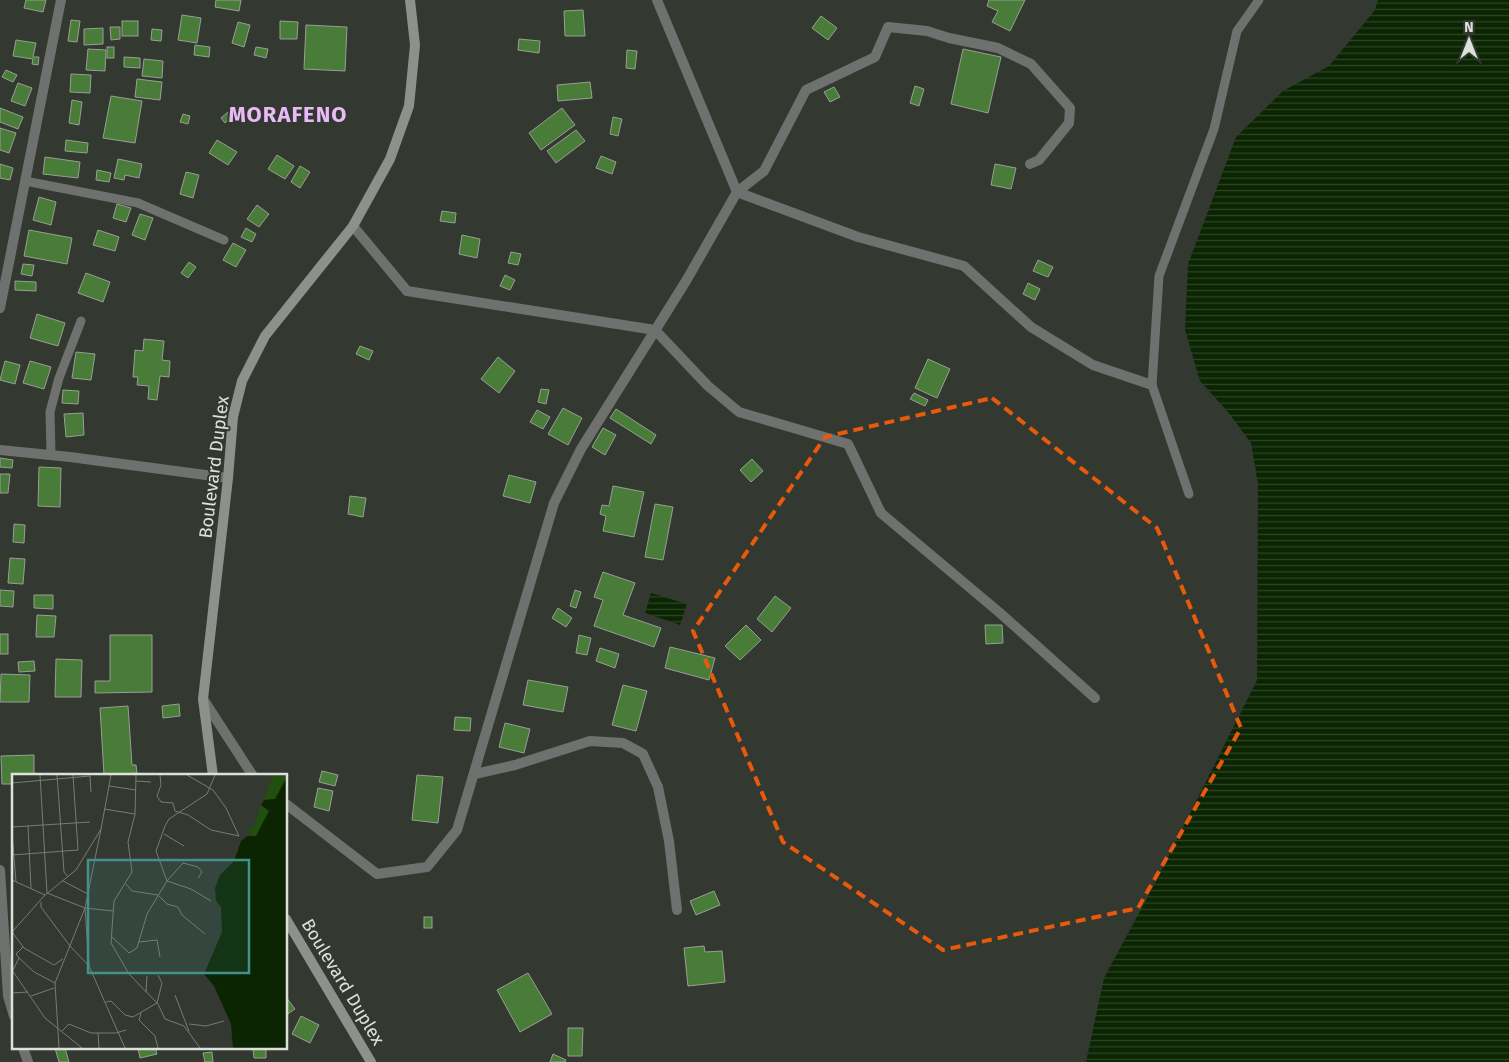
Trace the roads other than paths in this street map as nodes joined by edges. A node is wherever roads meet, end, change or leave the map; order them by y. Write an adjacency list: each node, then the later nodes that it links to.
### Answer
1 (61, 0): 6 (street)
2 (410, 0): 8 (street, Boulevard Duplex)
3 (658, 0): 7 (street)
4 (1259, 0): 13 (lane)
5 (1030, 164): 7 (street)
6 (25, 181): 9 (lane); 10 (street)
7 (737, 192): 12 (street); 13 (street)
8 (353, 226): 12 (street); 16 (street, Boulevard Duplex)
9 (224, 240)
10 (0, 308)
11 (81, 321): 15 (lane)
12 (655, 330): 18 (street); 22 (street)
13 (1152, 386): 17 (lane)
14 (0, 450): 15 (street)
15 (51, 455): 16 (street)
16 (228, 478): 19 (street, Boulevard Duplex)
17 (1189, 494)
18 (1095, 698)
19 (203, 699): 20 (street, Boulevard Duplex); 21 (street)
20 (213, 774)
21 (252, 774)
22 (475, 774): 23 (street); 25 (street)
23 (288, 806)
24 (0, 870): 27 (street)
25 (677, 910)
26 (288, 922): 31 (street, Boulevard Duplex)
27 (4, 993): 28 (street)
28 (12, 1011)
29 (24, 1050): 30 (street)
30 (28, 1062)
31 (371, 1062)

